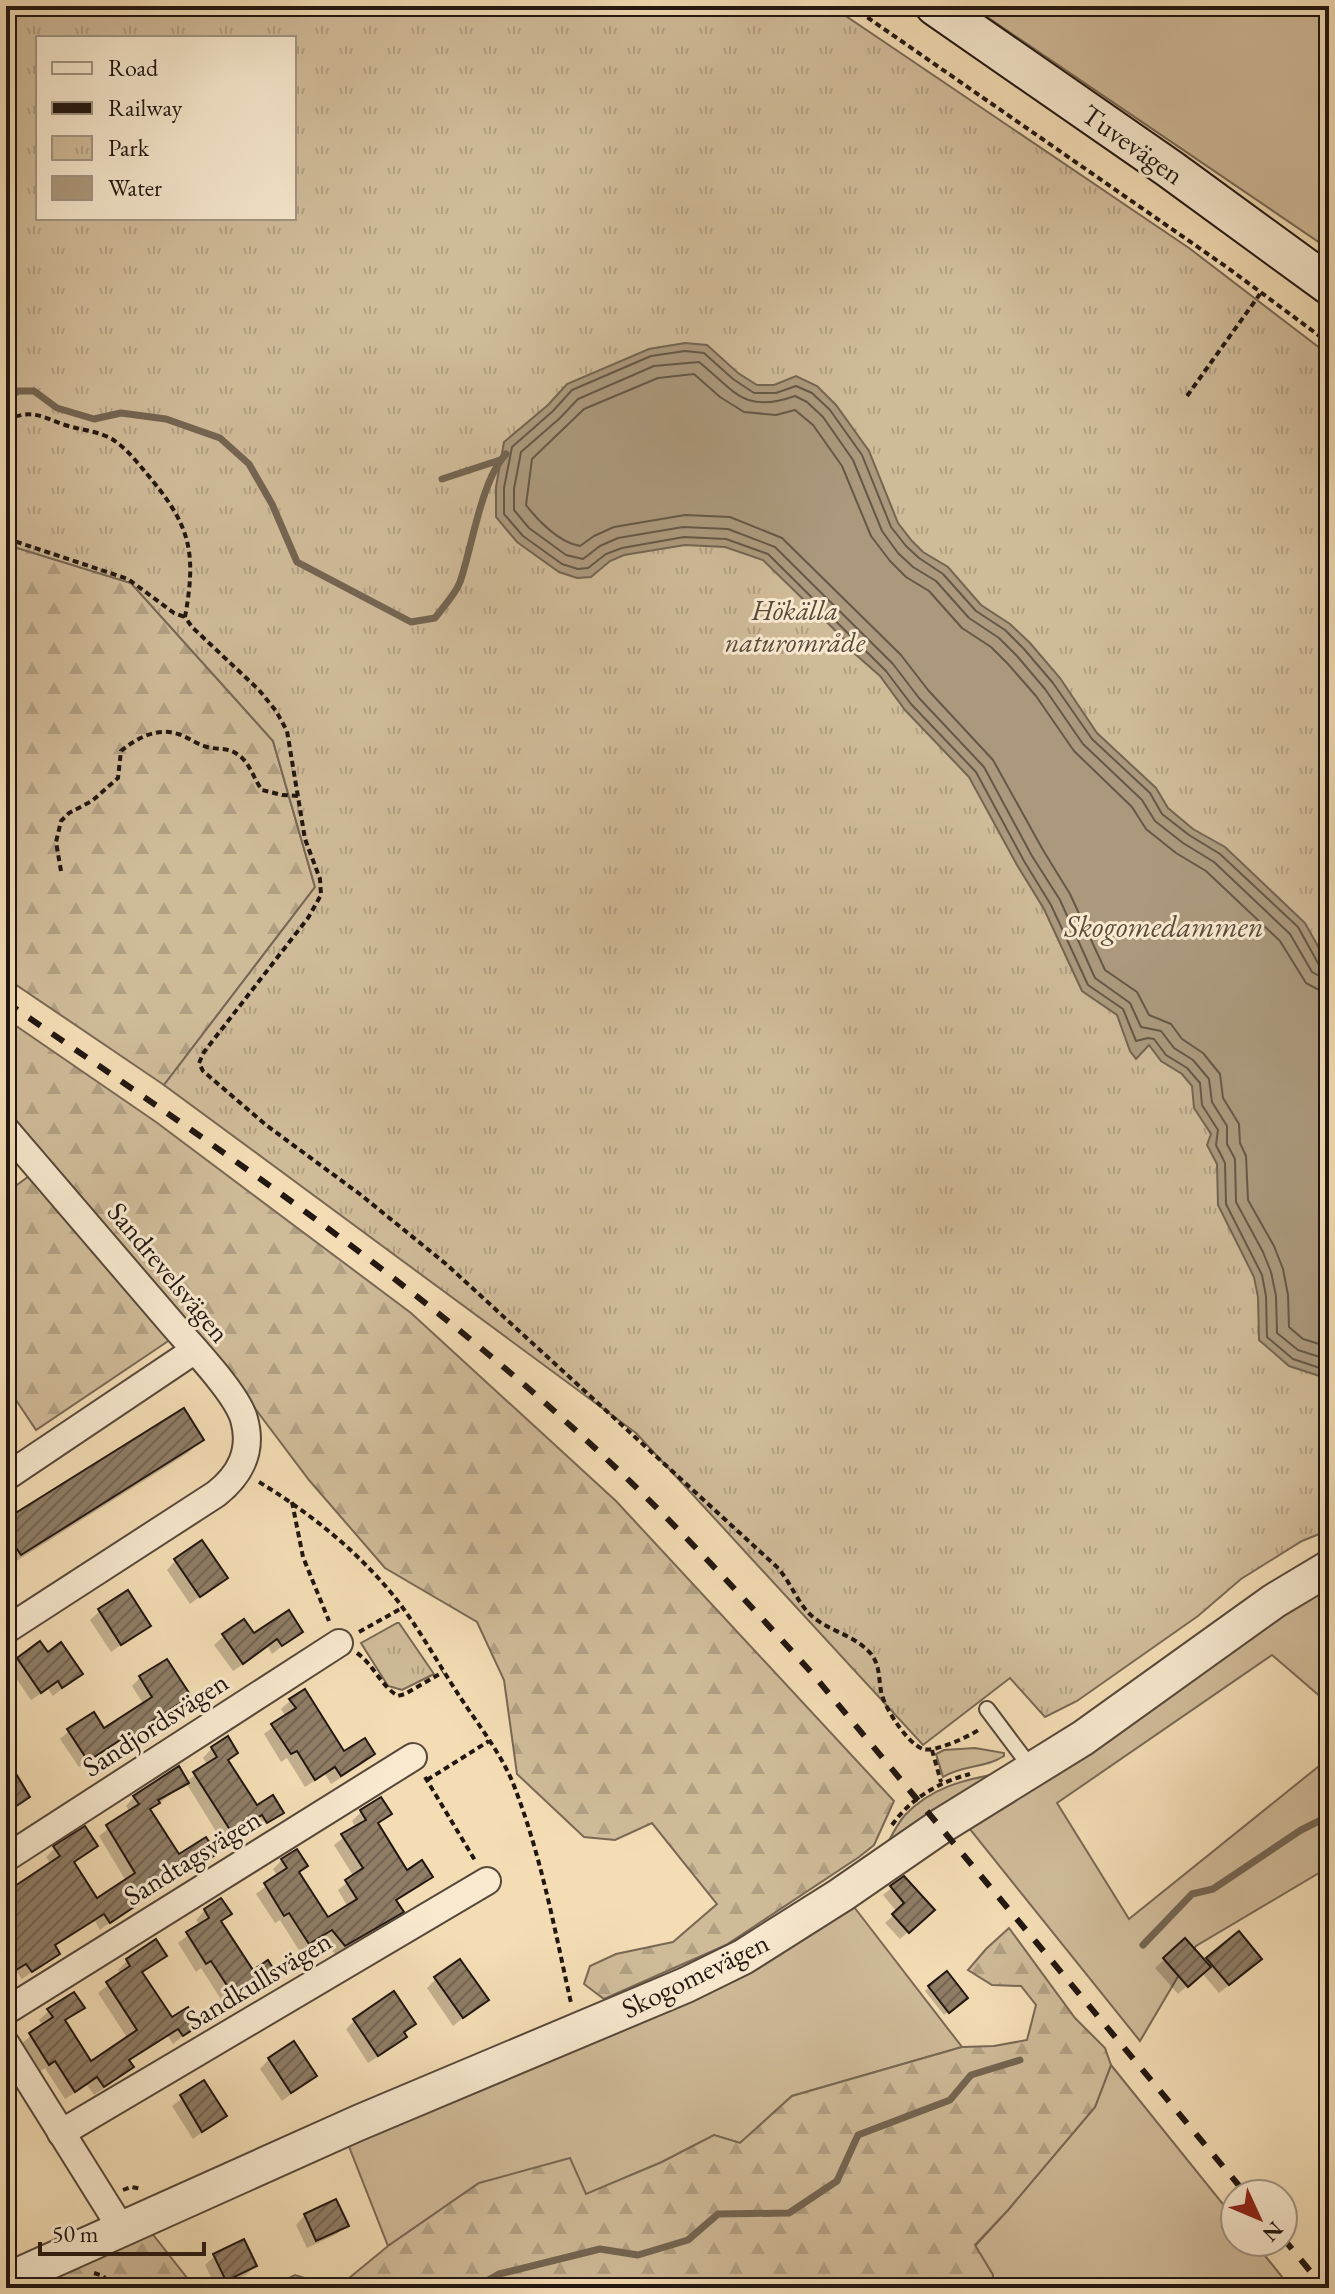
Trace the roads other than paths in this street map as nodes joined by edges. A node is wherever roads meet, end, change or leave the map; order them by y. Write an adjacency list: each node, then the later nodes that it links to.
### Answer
1 (935, 6): 2 (main road, Tuvevägen)
2 (1329, 285)
3 (6, 1130): 4 (street, Sandrevelsvägen)
4 (195, 1350): 5 (street); 7 (street, Sandrevelsvägen)
5 (6, 1477)
6 (1329, 1568): 11 (street, Skogomevägen)
7 (7, 1627)
8 (339, 1643): 12 (street, Sandjordsvägen)
9 (990, 1713): 11 (lane)
10 (413, 1757): 14 (street, Sandtagsvägen)
11 (1032, 1769): 17 (street, Skogomevägen)
12 (6, 1858)
13 (487, 1881): 16 (street, Sandkullsvägen)
14 (6, 2011)
15 (6, 2044): 16 (street)
16 (61, 2133): 17 (street)
17 (121, 2228): 18 (street, Skogomevägen)
18 (6, 2281)

